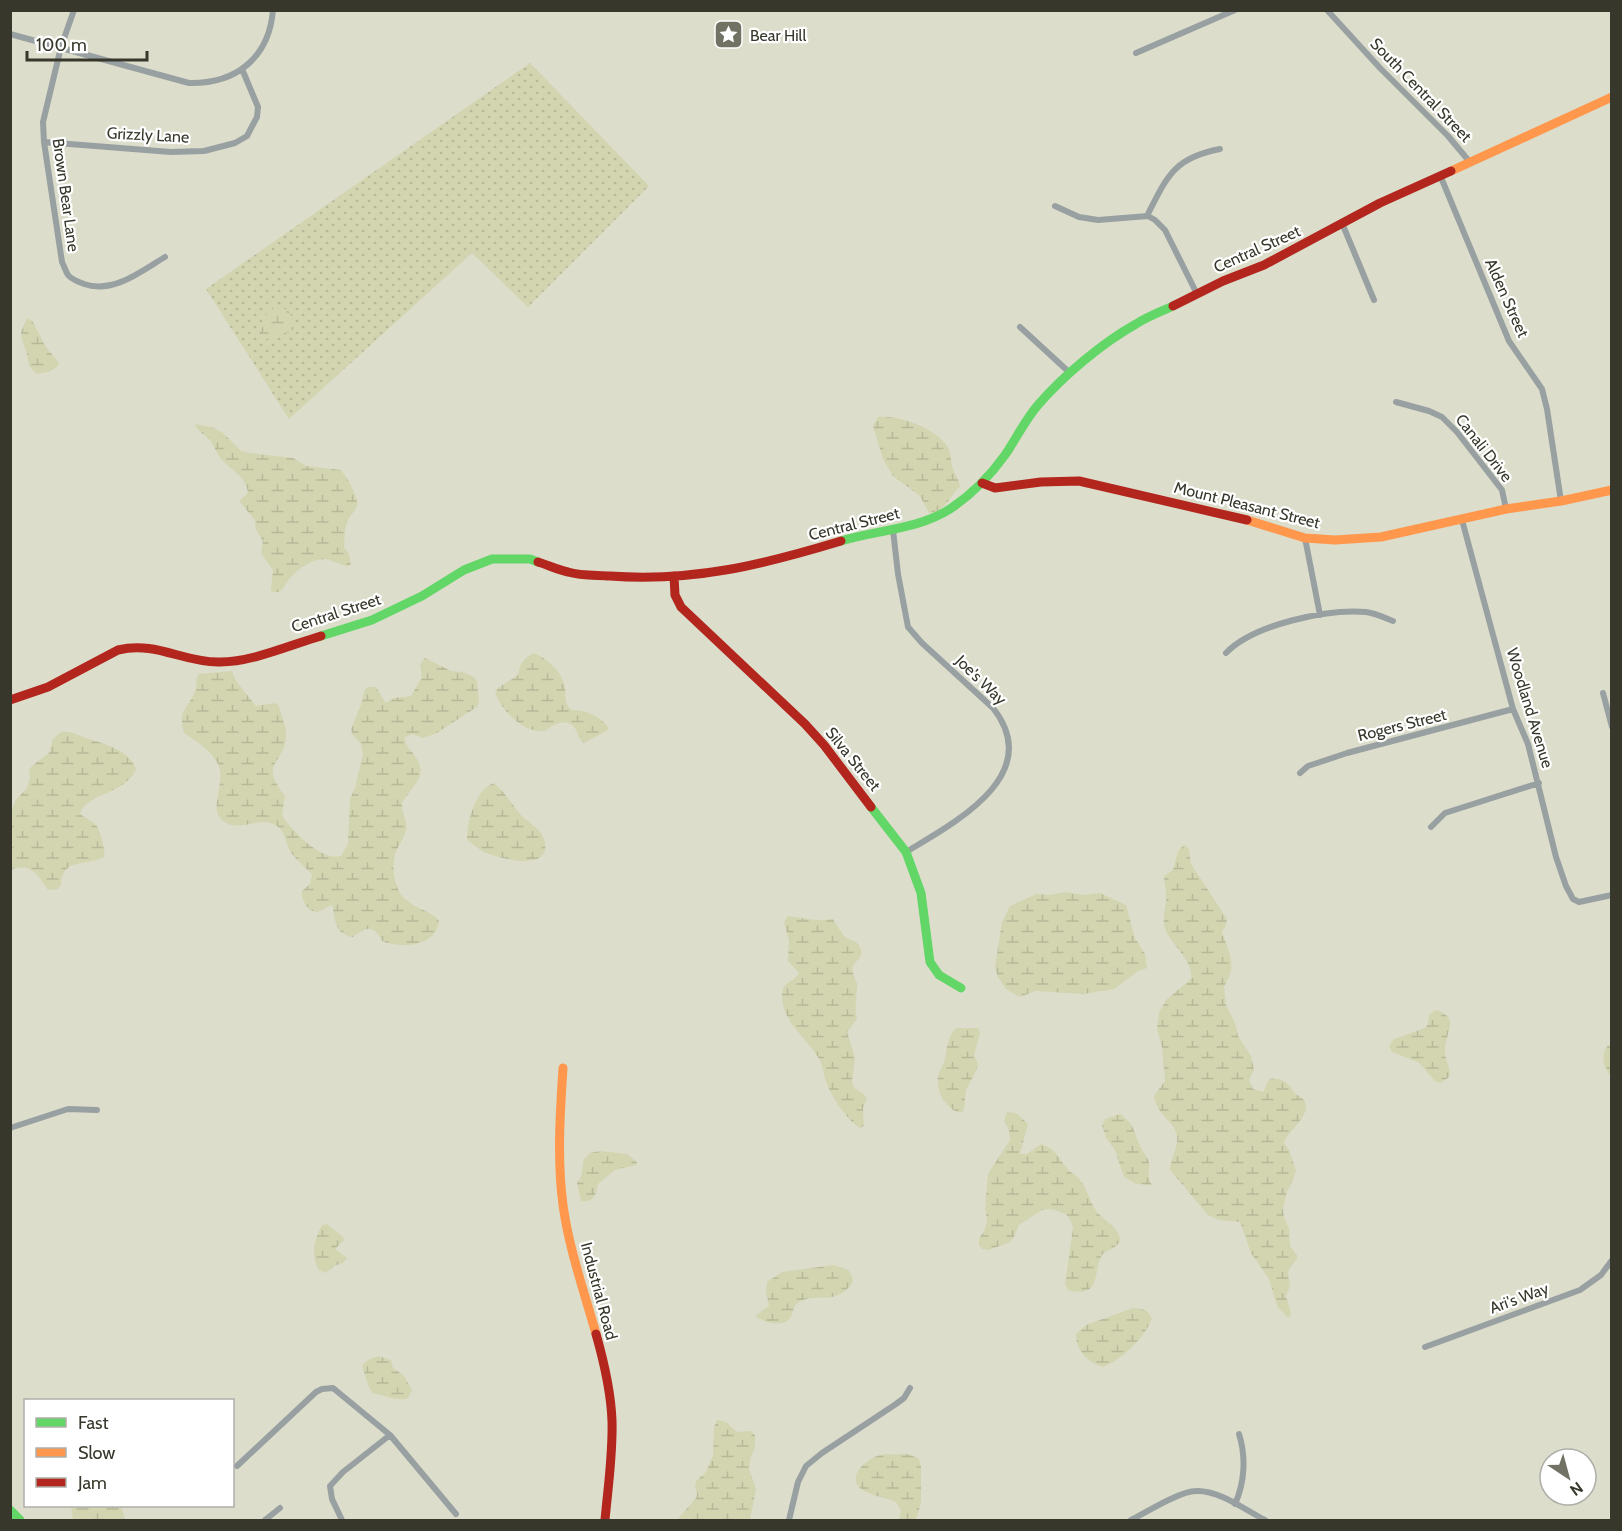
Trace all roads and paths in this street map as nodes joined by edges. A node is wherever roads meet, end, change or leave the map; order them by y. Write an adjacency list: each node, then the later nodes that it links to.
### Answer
1 (74, 10): 6 (street, Brown Bear Lane)
2 (273, 10): 8 (street)
3 (1235, 10): 7 (street)
4 (1328, 10): 12 (street, South Central Street)
5 (10, 34): 6 (street)
6 (61, 48): 8 (street); 10 (street, Brown Bear Lane)
7 (1136, 53)
8 (242, 69): 10 (street, Grizzly Lane)
9 (1611, 97): 12 (street, Central Street)
10 (44, 142): 17 (street, Brown Bear Lane)
11 (1220, 149): 15 (street)
12 (1469, 161): 13 (street, Central Street)
13 (1440, 175): 16 (street, Central Street); 25 (street, Alden Street)
14 (1055, 206): 15 (street)
15 (1147, 216): 18 (street)
16 (1342, 223): 18 (street, Central Street); 19 (street)
17 (165, 257)
18 (1197, 294): 21 (street, Central Street)
19 (1374, 300)
20 (1020, 327): 21 (street)
21 (1070, 373): 23 (street, Central Street)
22 (1396, 402): 26 (street, Canali Drive)
23 (982, 483): 28 (street, Central Street); 29 (street, Mount Pleasant Street)
24 (1611, 490): 25 (street, Mount Pleasant Street)
25 (1561, 501): 26 (street, Mount Pleasant Street)
26 (1506, 509): 27 (street, Mount Pleasant Street)
27 (1462, 520): 29 (street, Mount Pleasant Street); 36 (street, Woodland Avenue)
28 (893, 530): 30 (street, Central Street); 41 (street, Joe's Way)
29 (1305, 538): 31 (street)
30 (674, 576): 35 (street, Central Street); 41 (street, Silva Street)
31 (1320, 615): 32 (street); 33 (street)
32 (1393, 621)
33 (1226, 653)
34 (1603, 693): 37 (street)
35 (10, 700)
36 (1514, 709): 38 (street, Rogers Street); 39 (street, Woodland Avenue)
37 (1611, 726)
38 (1300, 773)
39 (1539, 783): 40 (street); 42 (street, Woodland Avenue)
40 (1431, 827)
41 (906, 852): 43 (street, Silva Street)
42 (1611, 895)
43 (961, 988)
44 (563, 1068): 60 (street, Industrial Road)
45 (97, 1110): 46 (street)
46 (10, 1128)
47 (1611, 1260): 48 (street, Ari's Way)
48 (1425, 1347)
49 (910, 1388): 61 (street)
50 (1239, 1434): 53 (street)
51 (390, 1435): 52 (street); 56 (street); 59 (street)
52 (237, 1466)
53 (1235, 1504): 62 (street); 63 (street)
54 (280, 1508): 58 (street)
55 (10, 1510): 57 (street)
56 (456, 1514)
57 (20, 1521)
58 (265, 1521)
59 (342, 1521)
60 (605, 1521)
61 (789, 1521)
62 (1131, 1521)
63 (1265, 1521)

